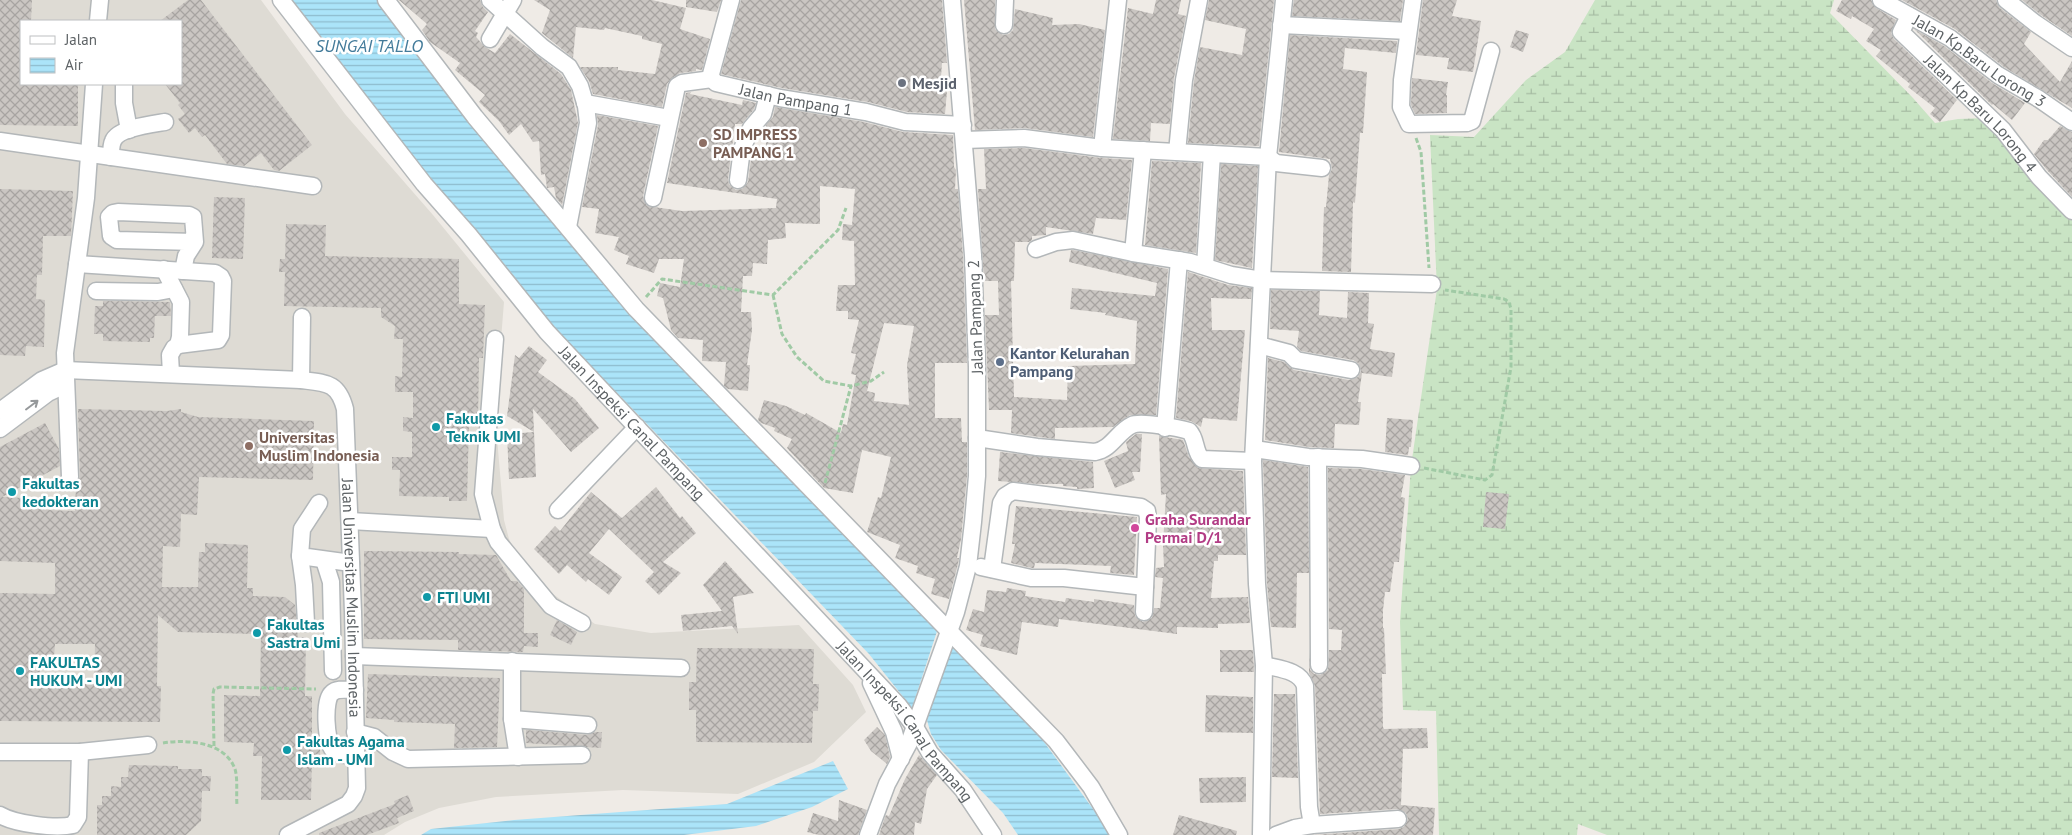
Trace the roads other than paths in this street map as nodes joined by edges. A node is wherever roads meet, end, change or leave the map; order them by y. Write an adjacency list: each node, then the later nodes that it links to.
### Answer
1 (100, 0): 16 (street)
2 (281, 0): 68 (street, Jalan Inspeksi Canal Pampang)
3 (490, 0): 14 (street)
4 (731, 0): 23 (street)
5 (952, 0): 32 (street, Jalan Pampang 2)
6 (1005, 0): 17 (street)
7 (1118, 0): 34 (street)
8 (1199, 0): 36 (street)
9 (1284, 0): 18 (street)
10 (1413, 0): 19 (street)
11 (2006, 0): 21 (street)
12 (388, 1): 46 (street)
13 (1883, 1): 15 (street, Jalan Kp.Baru Lorong 3)
14 (509, 7): 20 (street); 27 (street)
15 (1909, 16): 30 (street, Jalan Kp.Baru Lorong 3); 45 (street, Jalan Kp.Baru Lorong 4)
16 (98, 20)
17 (1004, 25)
18 (1281, 25): 19 (street); 40 (street)
19 (1408, 31): 22 (street)
20 (490, 39)
21 (2072, 48)
22 (1491, 51)
23 (712, 79): 26 (street, Jalan Pampang 1); 28 (street)
24 (94, 85): 37 (street)
25 (124, 85): 31 (street)
26 (768, 95): 32 (street, Jalan Pampang 1); 42 (street)
27 (585, 104): 28 (street); 46 (street)
28 (669, 118): 44 (street)
29 (165, 122): 31 (street)
30 (2072, 122)
31 (129, 130): 39 (street)
32 (963, 133): 34 (street, Jalan Pampang 1); 71 (street, Jalan Pampang 2)
33 (0, 142): 37 (street)
34 (1102, 148): 35 (street, Jalan Pampang 1)
35 (1143, 150): 36 (street, Jalan Pampang 1); 49 (street)
36 (1177, 152): 38 (street, Jalan Pampang 1)
37 (90, 154): 39 (street); 51 (street)
38 (1212, 154): 40 (street, Jalan Pampang 1); 52 (street)
39 (110, 157): 43 (street)
40 (1268, 157): 41 (street, Jalan Pampang 1); 55 (street)
41 (1322, 168)
42 (738, 180)
43 (312, 186)
44 (653, 198)
45 (2072, 211)
46 (568, 227): 89 (street)
47 (195, 242): 47 (street); 54 (street)
48 (1036, 249): 49 (street)
49 (1133, 253): 50 (street)
50 (1179, 260): 52 (street); 69 (street)
51 (77, 264): 53 (street); 65 (street)
52 (1205, 266): 55 (street)
53 (164, 269): 54 (street); 57 (street)
54 (183, 271): 61 (street)
55 (1262, 280): 56 (street); 62 (street)
56 (1432, 284)
57 (174, 289): 58 (street); 61 (street)
58 (96, 292)
59 (302, 317): 66 (street)
60 (495, 339): 79 (street)
61 (178, 345): 64 (street)
62 (1259, 345): 63 (street); 72 (street)
63 (1351, 370)
64 (171, 374): 65 (street, Jalan Universitas Muslim Indonesia); 66 (street, Jalan Universitas Muslim Indonesia)
65 (65, 377): 67 (street, Jalan Universitas Muslim Indonesia); 70 (street, one-way to 65); 75 (street)
66 (301, 380): 78 (street, Jalan Universitas Muslim Indonesia)
67 (0, 410)
68 (637, 427): 77 (street); 95 (street, Jalan Inspeksi Canal Pampang)
69 (1165, 428): 71 (street); 72 (street)
70 (0, 429)
71 (977, 438): 83 (street, Jalan Pampang 2)
72 (1254, 455): 73 (street); 92 (street)
73 (1318, 457): 74 (street); 93 (street)
74 (1411, 466)
75 (70, 477)
76 (319, 503): 80 (street)
77 (558, 510)
78 (350, 521): 79 (street); 82 (street, Jalan Universitas Muslim Indonesia)
79 (492, 529): 88 (street)
80 (300, 556): 81 (street); 87 (street)
81 (324, 560): 82 (street); 96 (street)
82 (351, 563): 90 (street, Jalan Universitas Muslim Indonesia)
83 (968, 566): 84 (street); 89 (street, Jalan Pampang 2)
84 (992, 568): 85 (street); 85 (street)
85 (1145, 586): 86 (street)
86 (1144, 612)
87 (306, 623)
88 (582, 623)
89 (947, 634): 100 (street, Jalan Pampang 2); 115 (street)
90 (354, 656): 91 (street); 97 (street, Jalan Universitas Muslim Indonesia)
91 (512, 661): 94 (street); 98 (street)
92 (1264, 665): 111 (street); 116 (street)
93 (1319, 665)
94 (681, 668)
95 (864, 669): 100 (street, Jalan Inspeksi Canal Pampang); 108 (street)
96 (333, 671)
97 (355, 690): 101 (street, Jalan Universitas Muslim Indonesia); 106 (street)
98 (512, 720): 99 (street); 107 (street)
99 (588, 725)
100 (915, 726): 108 (street, Jalan Pampang 2); 114 (street, Jalan Inspeksi Canal Pampang)
101 (355, 732): 106 (street, Jalan Universitas Muslim Indonesia); 107 (street)
102 (148, 745): 104 (street)
103 (0, 752): 104 (street)
104 (80, 752): 109 (street)
105 (582, 755): 107 (street)
106 (356, 756): 112 (street, Jalan Universitas Muslim Indonesia)
107 (518, 757)
108 (900, 759): 113 (street, Jalan Pampang 2)
109 (0, 815)
110 (1398, 819): 111 (street)
111 (1312, 824): 117 (street)
112 (288, 835)
113 (868, 835)
114 (993, 835)
115 (1119, 835)
116 (1260, 835)
117 (1276, 835)

